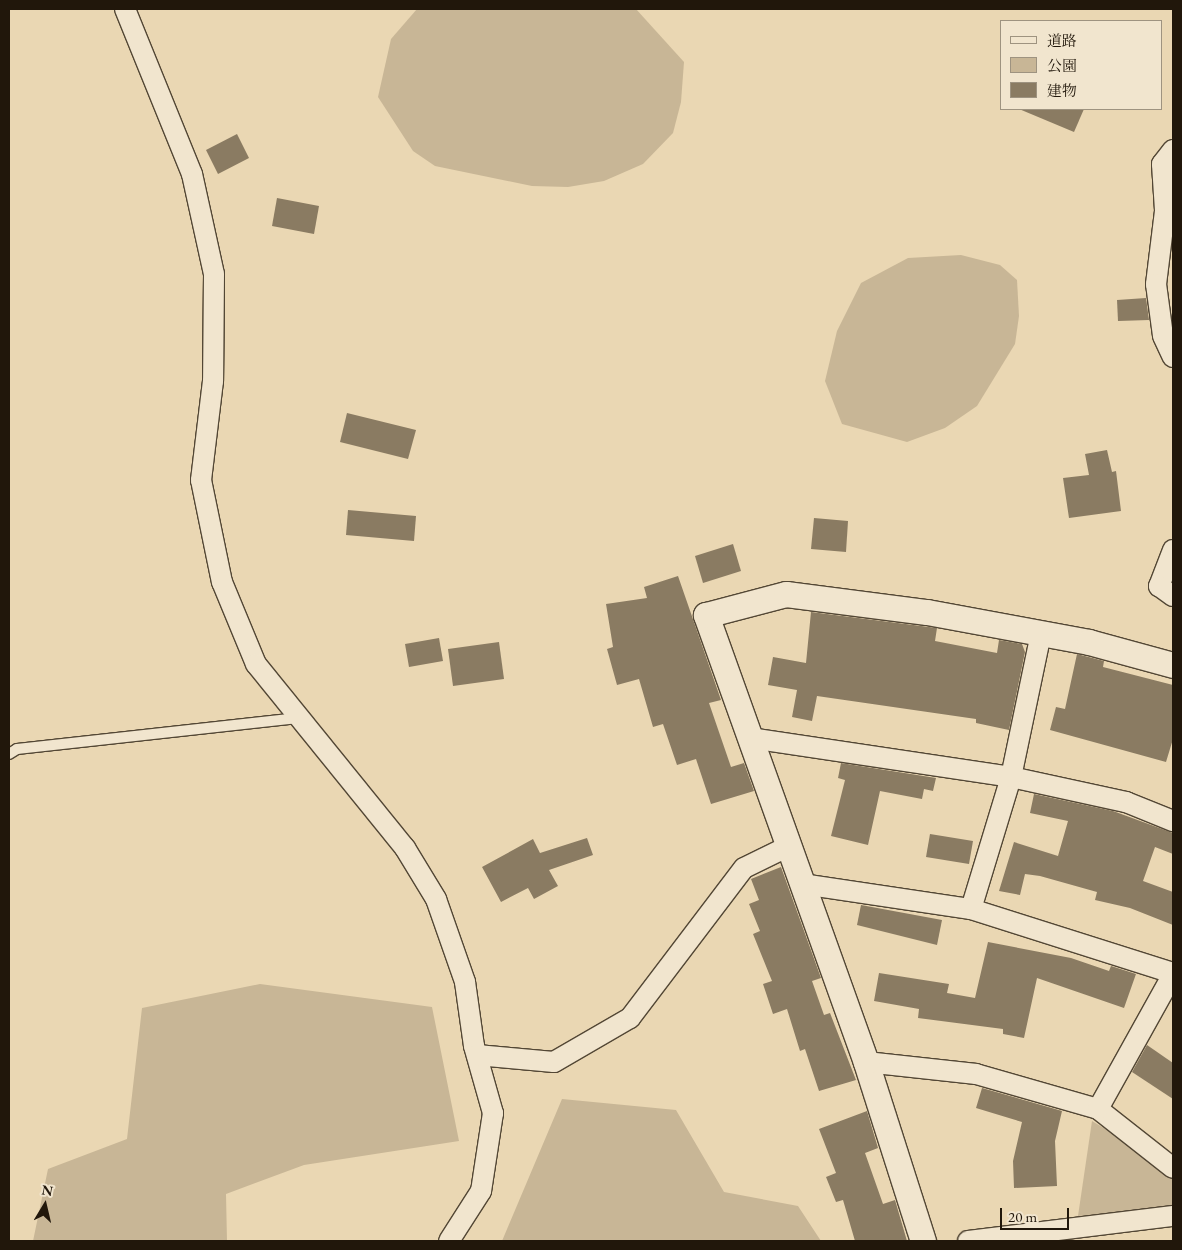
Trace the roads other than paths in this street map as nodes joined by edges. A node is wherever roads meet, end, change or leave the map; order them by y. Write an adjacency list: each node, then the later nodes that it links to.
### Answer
1 (125, 9): 8 (street)
2 (1173, 150): 3 (street)
3 (1173, 357)
4 (1173, 550): 5 (street)
5 (1173, 596)
6 (1041, 633): 7 (street); 9 (street); 11 (street)
7 (1173, 665)
8 (302, 718): 10 (lane); 17 (street)
9 (751, 738): 11 (street); 13 (street)
10 (9, 754)
11 (1011, 777): 12 (street); 15 (street)
12 (1173, 821)
13 (789, 846): 14 (street); 17 (street)
14 (803, 884): 15 (street); 18 (street)
15 (971, 909): 16 (street)
16 (1173, 974): 19 (street)
17 (477, 1055): 22 (street)
18 (866, 1062): 19 (street); 23 (street)
19 (1098, 1109): 20 (street)
20 (1173, 1168)
21 (1173, 1216): 24 (street)
22 (449, 1241)
23 (923, 1241)
24 (968, 1241)

